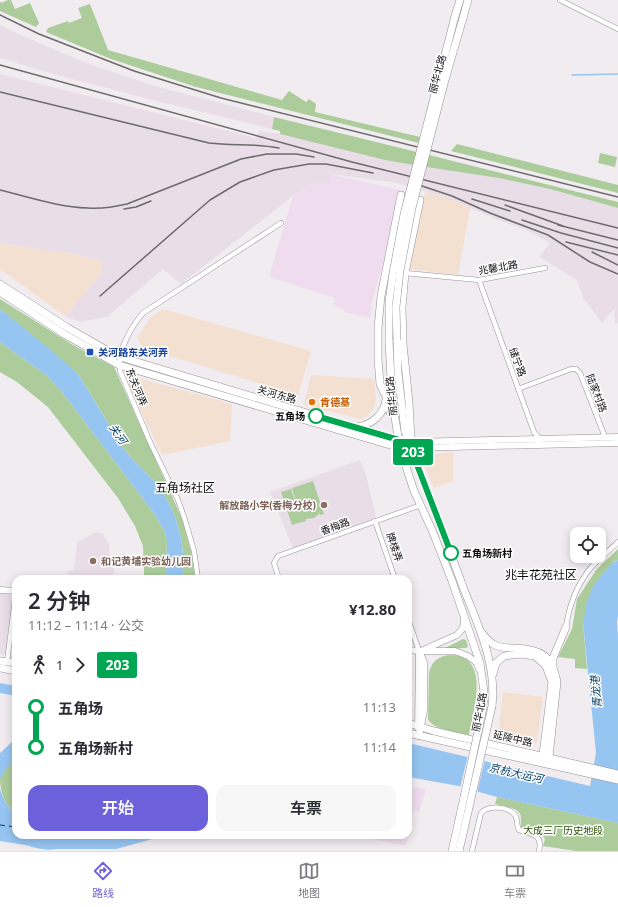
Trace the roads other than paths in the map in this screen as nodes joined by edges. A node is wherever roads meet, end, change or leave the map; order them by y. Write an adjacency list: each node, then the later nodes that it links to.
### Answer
1 (460, 0): 14 (main road, 丽华北路, bridge)
2 (468, 0): 23 (main road, 丽华北路, bridge)
3 (560, 0): 4 (street)
4 (618, 29)
5 (402, 195): 16 (main road)
6 (420, 200): 9 (main road)
7 (281, 223): 13 (street, 东关河弄)
8 (545, 268): 10 (street, 兆馨北路)
9 (405, 273): 10 (street, 兆馨北路); 23 (main road)
10 (479, 280): 15 (street, 储宁路)
11 (0, 284): 13 (main road, 关河东路)
12 (0, 292): 13 (main road, 关河东路)
13 (120, 361): 17 (main road, 关河东路); 25 (main road, 关河东路); 29 (street, 东关河弄)
14 (390, 374): 16 (main road); 21 (main road, 丽华北路)
15 (518, 389): 18 (street, 陆家村路); 20 (street, 储宁路)
16 (387, 399): 17 (main road); 21 (main road)
17 (356, 428): 21 (main road, 关河东路)
18 (605, 437): 19 (main road, 关河东路); 20 (main road, 关河东路)
19 (618, 437)
20 (539, 438): 23 (main road, 关河东路); 24 (street, 储宁路)
21 (399, 440): 23 (main road, 关河东路); 25 (main road, 丽华北路)
22 (618, 443): 24 (main road, 关河东路)
23 (412, 445): 24 (main road, 关河东路); 25 (main road, 关河东路); 37 (main road, 丽华北路)
24 (548, 445)
25 (400, 448): 26 (main road, 丽华北路)
26 (421, 505): 27 (street, 香梅路); 35 (main road, 丽华北路)
27 (375, 521): 30 (street, 香梅路); 31 (street, 牌楼弄)
28 (618, 542): 36 (street)
29 (197, 575)
30 (278, 575)
31 (394, 575)
32 (0, 590): 33 (main road)
33 (12, 592)
34 (12, 614): 42 (street)
35 (464, 620): 40 (main road); 47 (main road, 丽华北路)
36 (566, 627): 44 (main road)
37 (480, 629): 44 (main road); 48 (main road, 丽华北路)
38 (412, 631): 40 (street)
39 (412, 650): 40 (main road)
40 (419, 651): 41 (main road); 43 (main road); 50 (main road)
41 (437, 652): 43 (main road); 47 (main road)
42 (3, 662)
43 (424, 662): 50 (main road)
44 (553, 667): 53 (main road)
45 (0, 668): 46 (main road)
46 (12, 670)
47 (482, 676): 57 (main road, 丽华北路, bridge)
48 (493, 676): 53 (main road); 57 (main road, 丽华北路, bridge)
49 (412, 724): 50 (main road, 延陵中路)
50 (420, 726): 52 (main road); 53 (main road, 延陵中路)
51 (412, 735): 52 (main road, 延陵中路)
52 (419, 736): 53 (main road, 延陵中路)
53 (545, 759): 54 (main road, 延陵中路)
54 (591, 771): 55 (main road); 56 (main road)
55 (618, 774)
56 (618, 780)
57 (467, 798): 58 (main road, 丽华北路); 59 (main road, 丽华北路)
58 (452, 851)
59 (459, 851)
60 (472, 851): 61 (street)
61 (539, 851)

